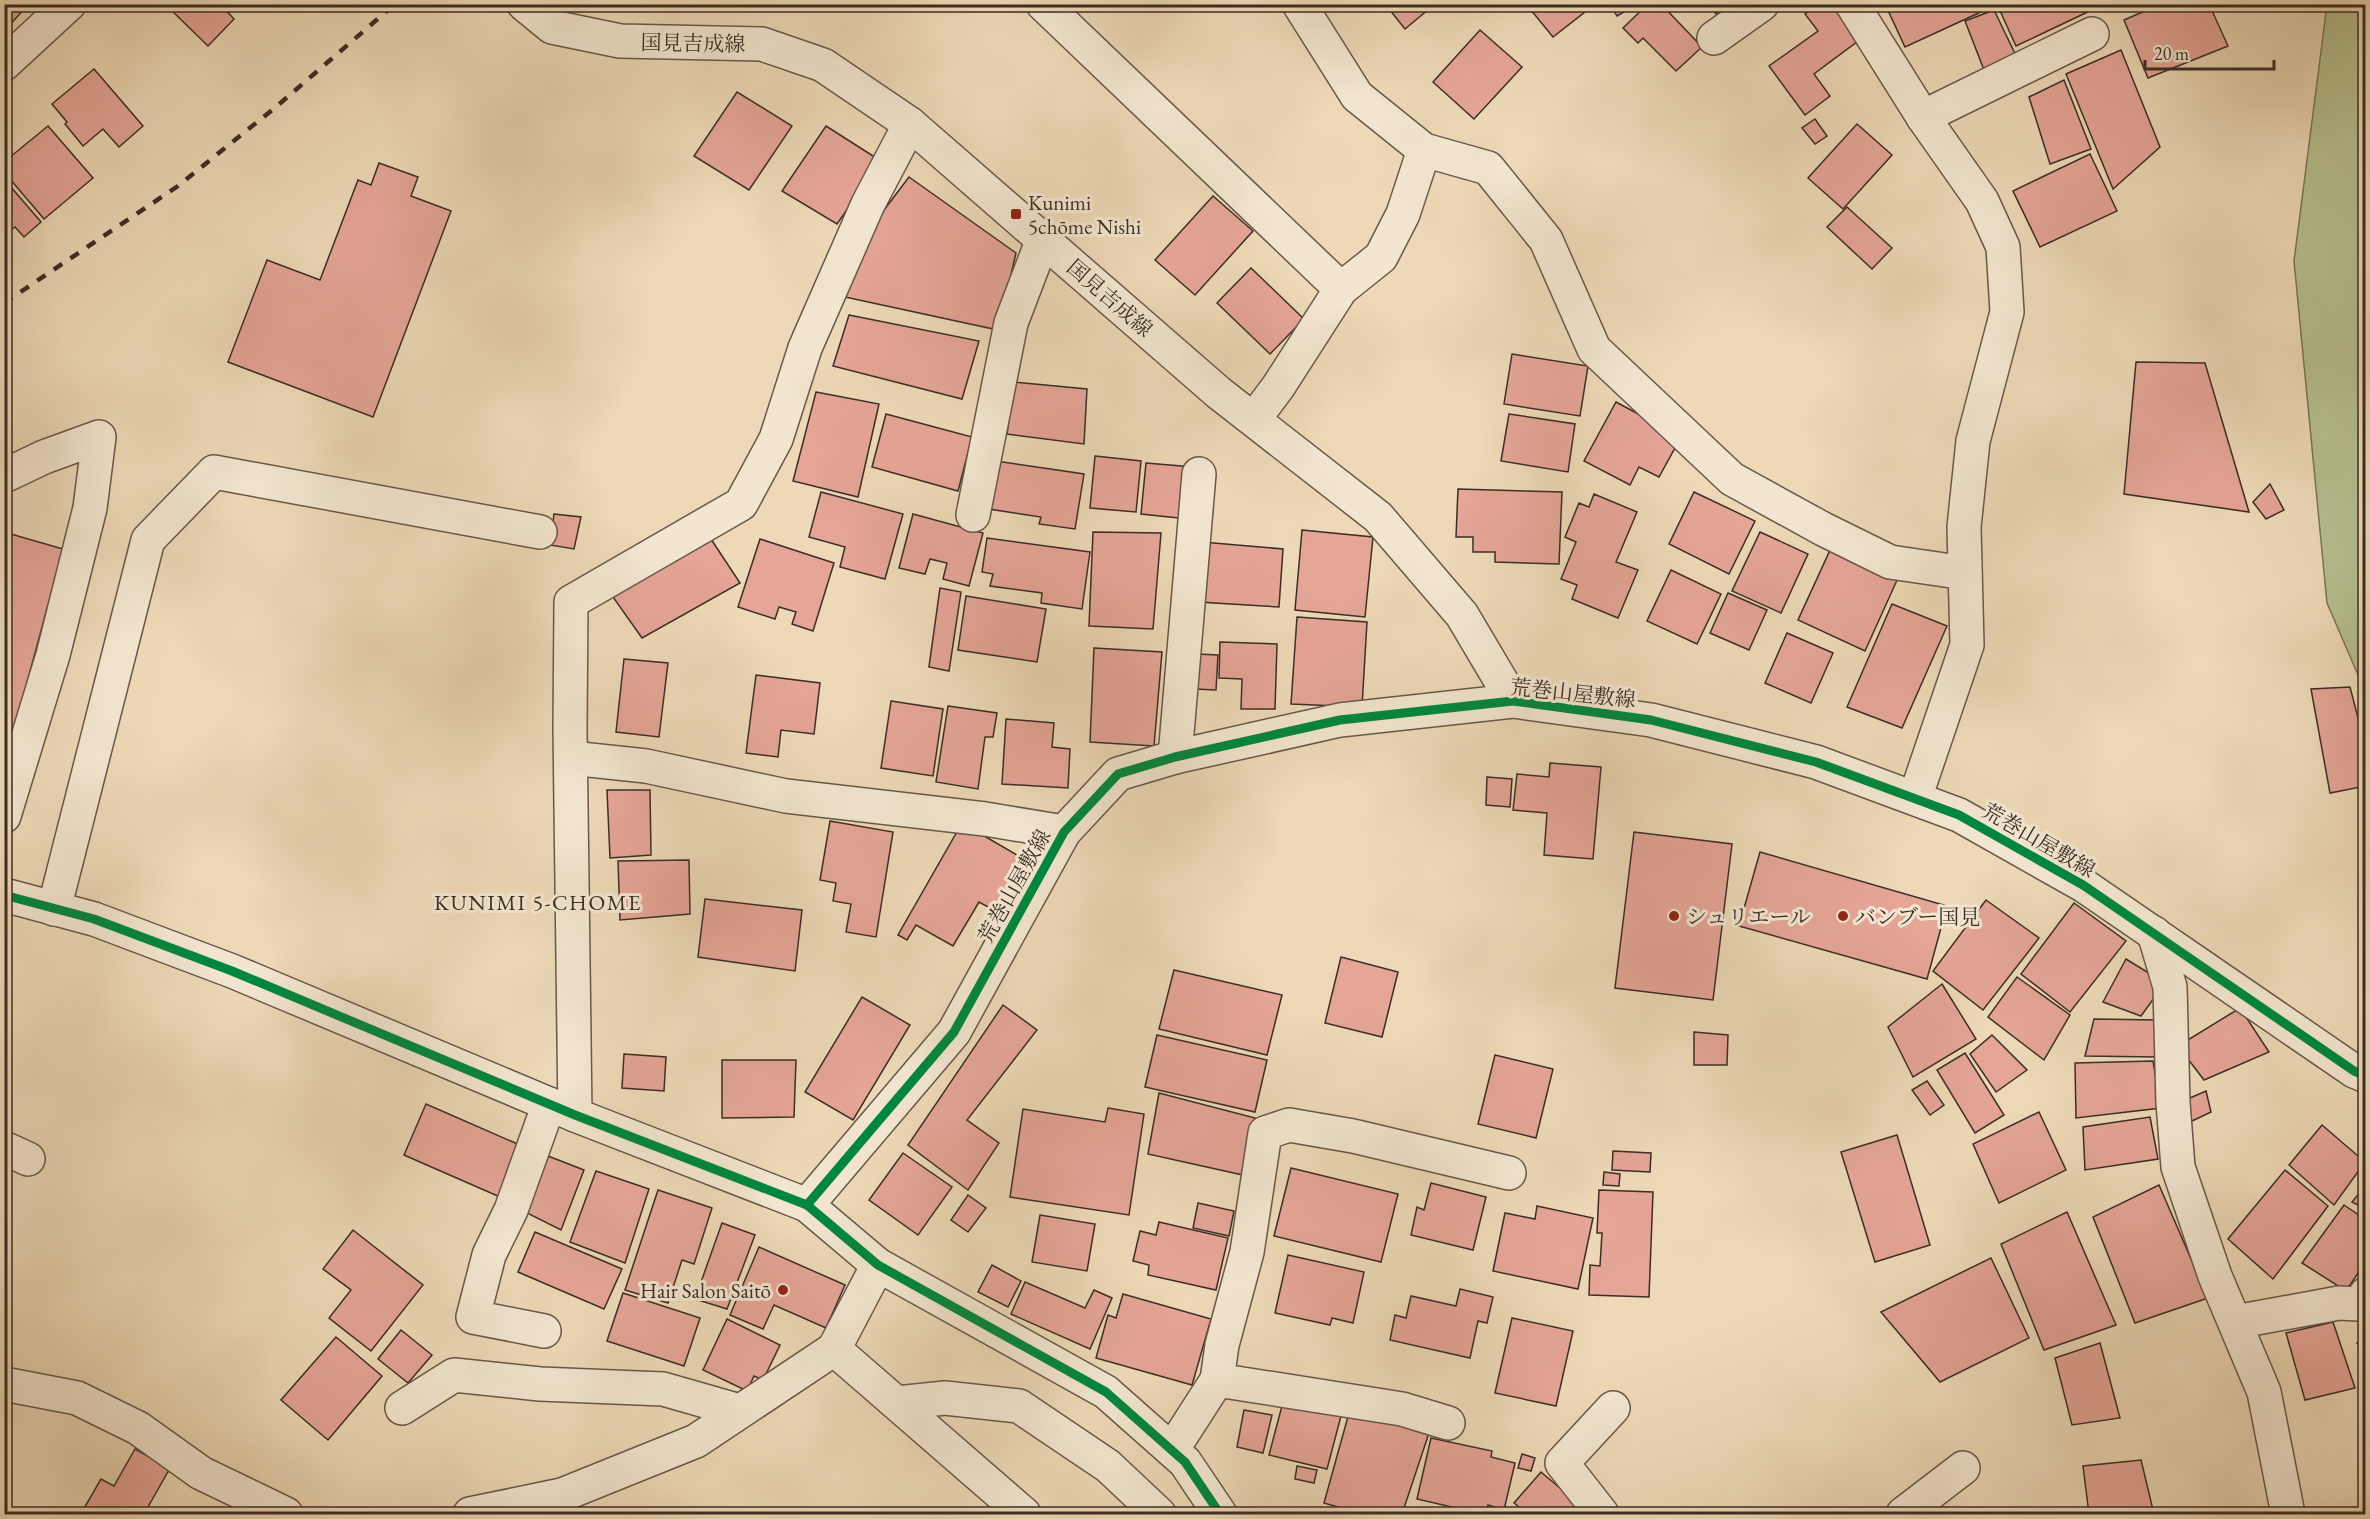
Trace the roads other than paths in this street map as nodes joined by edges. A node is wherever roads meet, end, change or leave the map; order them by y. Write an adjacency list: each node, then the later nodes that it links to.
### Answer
1 (69, 4): 9 (street)
2 (524, 4): 11 (street, 国見吉成線)
3 (1043, 4): 14 (street)
4 (1299, 4): 12 (street)
5 (1762, 4): 8 (street)
6 (1852, 4): 10 (street)
7 (2092, 34): 10 (street)
8 (1714, 38)
9 (4, 64)
10 (1923, 117): 20 (street)
11 (910, 124): 13 (street, 国見吉成線); 23 (street)
12 (1424, 150): 14 (street); 20 (street)
13 (1043, 239): 15 (street, 国見吉成線); 18 (street)
14 (1341, 289): 15 (street)
15 (1254, 419): 21 (street, 国見吉成線)
16 (1199, 474): 22 (street)
17 (4, 476): 25 (street)
18 (973, 515)
19 (540, 532): 28 (street)
20 (1965, 573): 24 (street)
21 (1513, 701): 22 (street, 荒巻山屋敷線); 24 (street, 荒巻山屋敷線)
22 (1175, 757): 26 (street, 荒巻山屋敷線)
23 (571, 758): 26 (street); 31 (street)
24 (1915, 798): 29 (street, 荒巻山屋敷線)
25 (4, 816)
26 (1064, 832): 33 (street, 荒巻山屋敷線)
27 (4, 896): 28 (street)
28 (54, 909): 31 (street)
29 (2154, 933): 30 (street, 荒巻山屋敷線); 36 (street)
30 (2366, 1076)
31 (562, 1110): 33 (street); 37 (street)
32 (1509, 1173): 39 (street)
33 (807, 1205): 34 (street)
34 (878, 1265): 38 (street); 46 (street)
35 (2366, 1294): 36 (street)
36 (2235, 1322): 55 (street)
37 (544, 1331)
38 (834, 1349): 41 (street); 44 (street)
39 (1217, 1380): 45 (street); 46 (street)
40 (4, 1384): 48 (street)
41 (897, 1403): 50 (street); 51 (street)
42 (402, 1408): 44 (street)
43 (1613, 1408): 53 (street)
44 (740, 1411): 49 (street)
45 (1448, 1423)
46 (1172, 1450): 52 (street)
47 (1963, 1468): 54 (street)
48 (286, 1515)
49 (470, 1515)
50 (1024, 1515)
51 (1159, 1515)
52 (1220, 1515)
53 (1602, 1515)
54 (1903, 1515)
55 (2288, 1515)

